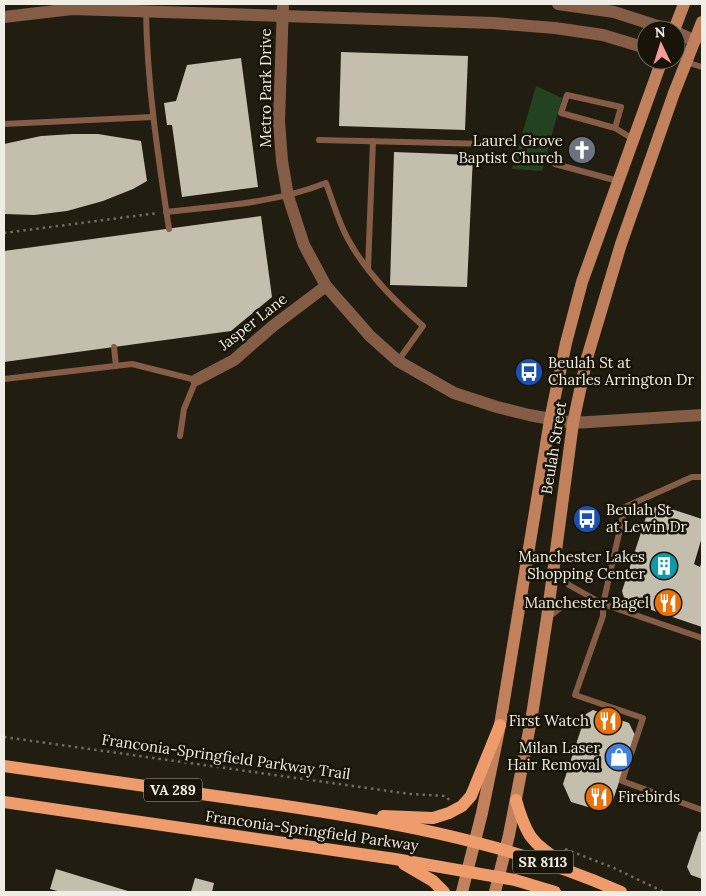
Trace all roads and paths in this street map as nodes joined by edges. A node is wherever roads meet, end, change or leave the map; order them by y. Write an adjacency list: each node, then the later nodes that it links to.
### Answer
1 (558, 4): 6 (street)
2 (684, 4): 7 (main road)
3 (283, 9): 4 (street); 11 (street); 26 (street, Metro Park Drive)
4 (146, 11): 5 (street); 17 (lane)
5 (4, 17)
6 (639, 20)
7 (677, 20)
8 (702, 22): 10 (main road, Beulah Street)
9 (686, 37): 10 (street)
10 (698, 43): 12 (main road, Beulah Street)
11 (636, 45)
12 (686, 55)
13 (686, 62): 14 (lane)
14 (702, 67)
15 (658, 70): 20 (main road, Beulah Street)
16 (678, 70): 39 (main road, Beulah Street)
17 (153, 117): 18 (lane); 27 (lane)
18 (4, 124)
19 (615, 128): 19 (lane); 20 (lane)
20 (633, 139): 25 (main road, Beulah Street)
21 (318, 140): 22 (lane)
22 (373, 141): 23 (lane); 30 (lane)
23 (489, 144)
24 (555, 164): 25 (lane)
25 (618, 181): 38 (main road, Beulah Street)
26 (288, 196): 27 (lane); 30 (lane); 31 (street, Metro Park Drive)
27 (166, 212): 28 (lane); 29 (path)
28 (169, 229)
29 (4, 232)
30 (368, 270): 33 (lane)
31 (326, 286): 33 (street, Metro Park Drive); 36 (street, Jasper Lane)
32 (114, 347): 34 (lane)
33 (398, 361): 38 (street, Metro Park Drive)
34 (116, 366): 35 (lane); 36 (lane)
35 (4, 379)
36 (196, 380): 40 (lane)
37 (702, 415): 39 (street, Metro Park Drive)
38 (550, 420): 39 (street, Metro Park Drive); 46 (main road, Beulah Street)
39 (573, 423): 42 (main road, Beulah Street)
40 (180, 436)
41 (702, 477): 43 (lane)
42 (553, 572): 43 (lane); 44 (main road, Beulah Street)
43 (603, 604): 44 (lane); 45 (lane); 52 (lane)
44 (547, 618): 50 (main road, Beulah Street)
45 (702, 638)
46 (500, 725): 53 (main road); 54 (main road, Beulah Street)
47 (4, 737): 49 (path, Franconia-Springfield Parkway Trail)
48 (4, 766): 53 (main road, Franconia-Springfield Parkway / VA 289)
49 (446, 796)
50 (516, 800): 56 (main road, Beulah Street); 59 (main road)
51 (4, 802): 57 (main road, Franconia-Springfield Parkway / VA 289)
52 (702, 810)
53 (342, 814): 54 (main road, Franconia-Springfield Parkway / VA 289)
54 (475, 842): 56 (main road, SR 8113); 58 (main road, Beulah Street)
55 (556, 846): 66 (path)
56 (505, 851): 59 (main road, SR 8113); 60 (main road, Beulah Street)
57 (395, 859): 58 (main road, Franconia-Springfield Parkway / VA 289); 62 (main road)
58 (467, 872): 60 (main road, SR 8113); 63 (main road, Beulah Street)
59 (580, 874): 65 (main road, SR 8113)
60 (499, 877): 61 (main road, SR 8113); 64 (main road, Beulah Street)
61 (547, 891)
62 (444, 892)
63 (462, 892)
64 (495, 892)
65 (621, 892)
66 (664, 892)

